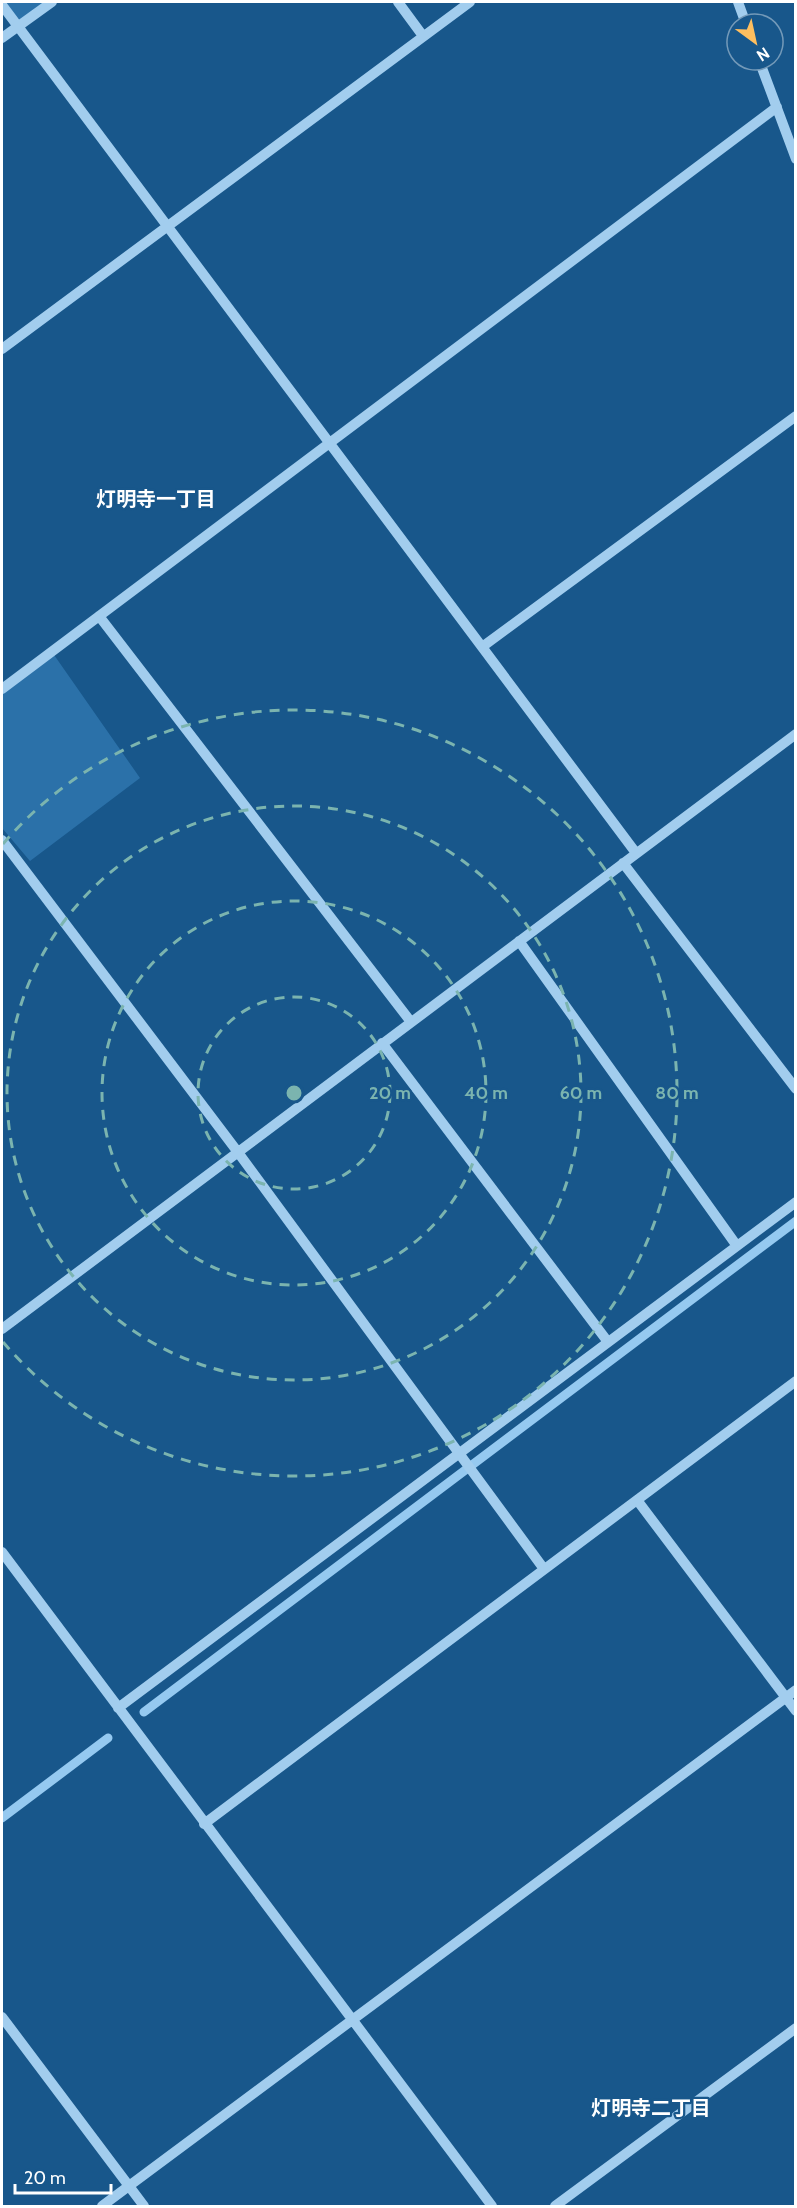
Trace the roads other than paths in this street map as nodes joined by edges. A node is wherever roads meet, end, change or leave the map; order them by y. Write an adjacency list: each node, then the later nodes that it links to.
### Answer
1 (52, 2): 5 (street)
2 (398, 2): 6 (street)
3 (470, 2): 6 (street)
4 (2, 5): 5 (street)
5 (18, 27): 7 (street); 11 (street)
6 (423, 36): 11 (street)
7 (2, 38)
8 (764, 72): 9 (street)
9 (777, 107): 10 (street); 14 (street)
10 (795, 159)
11 (168, 227): 12 (street); 14 (street)
12 (2, 349)
13 (795, 416): 16 (street)
14 (330, 443): 15 (street); 16 (street)
15 (99, 616): 17 (street); 23 (street)
16 (482, 647): 20 (street)
17 (2, 689)
18 (795, 734): 20 (street)
19 (2, 840): 26 (street)
20 (636, 853): 21 (street)
21 (623, 863): 22 (street); 25 (street)
22 (519, 941): 23 (street); 28 (street)
23 (411, 1022): 24 (street)
24 (382, 1043): 26 (street); 30 (street)
25 (795, 1089)
26 (237, 1151): 29 (street); 32 (street)
27 (795, 1202): 28 (street)
28 (737, 1246): 30 (street)
29 (2, 1329)
30 (608, 1342): 32 (street)
31 (795, 1381): 33 (street)
32 (459, 1453): 35 (street); 38 (street)
33 (637, 1500): 35 (street); 37 (street)
34 (2, 1552): 38 (street)
35 (544, 1569): 40 (street)
36 (795, 1690): 37 (street)
37 (785, 1698): 39 (street); 42 (street)
38 (118, 1708): 40 (street)
39 (795, 1711)
40 (204, 1824): 42 (street)
41 (2, 2017): 44 (street)
42 (352, 2021): 44 (street); 47 (street)
43 (795, 2028): 48 (street)
44 (129, 2187): 45 (street); 46 (street)
45 (102, 2206)
46 (144, 2206)
47 (492, 2206)
48 (555, 2206)

